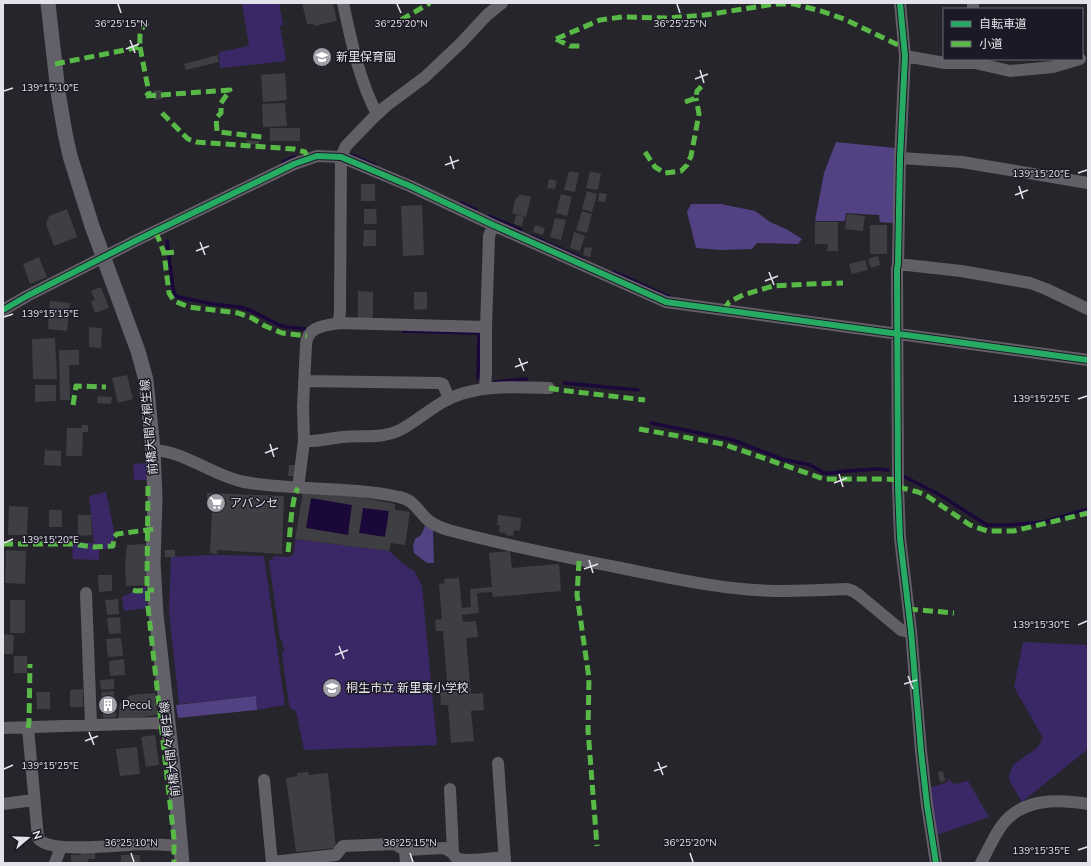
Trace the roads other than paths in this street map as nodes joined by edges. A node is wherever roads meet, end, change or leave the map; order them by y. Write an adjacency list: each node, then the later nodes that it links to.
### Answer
1 (48, 3): 13 (main road, 前橋大間々桐生線)
2 (343, 3): 8 (street)
3 (502, 3): 8 (street)
4 (900, 3): 5 (street)
5 (905, 56): 7 (street); 10 (street)
6 (1078, 60): 7 (street)
7 (975, 61)
8 (377, 114): 9 (street)
9 (341, 157): 12 (street); 13 (street); 17 (street)
10 (900, 158): 11 (street); 14 (street)
11 (1088, 183)
12 (493, 225): 18 (street); 19 (street)
13 (104, 257): 16 (street); 26 (main road, 前橋大間々桐生線)
14 (898, 264): 15 (street); 19 (street)
15 (1088, 309)
16 (3, 310)
17 (339, 323): 18 (street); 21 (street)
18 (486, 327): 23 (street)
19 (897, 333): 20 (street); 29 (street)
20 (1088, 360)
21 (304, 381): 24 (street); 25 (street)
22 (549, 388): 23 (street)
23 (485, 389): 24 (street)
24 (449, 400): 25 (street)
25 (304, 441): 27 (street)
26 (153, 450): 27 (street); 30 (main road, 前橋大間々桐生線)
27 (298, 488): 29 (street)
28 (86, 593): 31 (street)
29 (911, 631): 49 (street)
30 (167, 724): 31 (street); 40 (main road, 前橋大間々桐生線)
31 (91, 725): 33 (street)
32 (3, 728): 33 (street)
33 (28, 728): 37 (street)
34 (498, 763): 44 (street)
35 (264, 780): 47 (street)
36 (450, 789): 43 (street)
37 (34, 800): 38 (street); 41 (street)
38 (3, 804)
39 (1088, 804): 50 (street)
40 (181, 846): 41 (street); 46 (main road, 前橋大間々桐生線)
41 (61, 847): 45 (street)
42 (405, 850): 43 (street); 47 (street); 48 (street)
43 (453, 853): 44 (street)
44 (505, 860)
45 (55, 863)
46 (182, 863)
47 (272, 863)
48 (406, 863)
49 (936, 863)
50 (982, 863)

